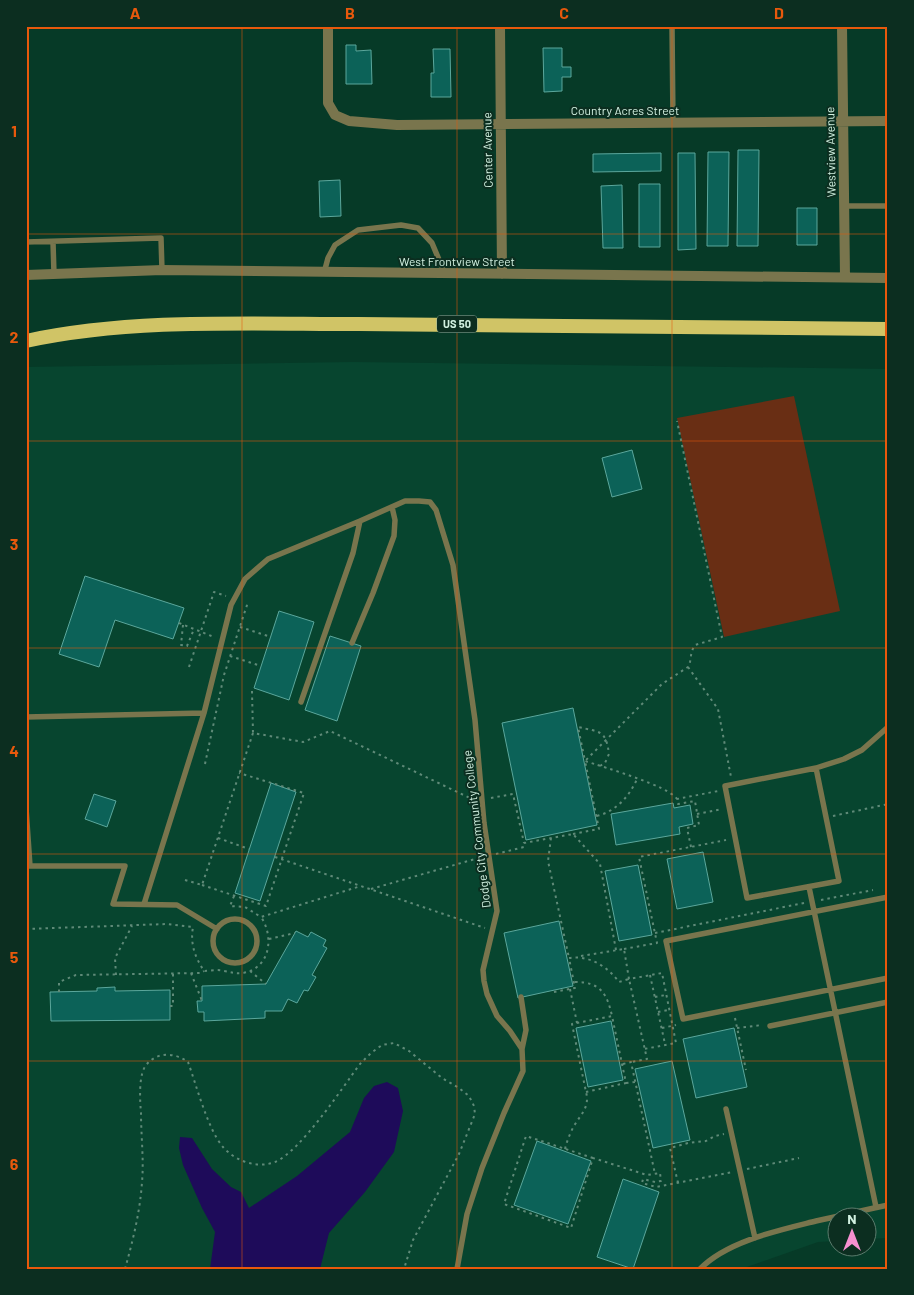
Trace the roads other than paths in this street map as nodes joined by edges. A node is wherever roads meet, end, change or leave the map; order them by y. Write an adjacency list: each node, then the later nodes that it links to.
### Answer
1 (328, 26): 8 (street, Country Acres Street)
2 (500, 26): 8 (street, Center Avenue)
3 (672, 26): 7 (lane)
4 (842, 26): 5 (street, Westview Avenue)
5 (843, 120): 6 (street, Country Acres Street); 7 (street, Country Acres Street); 9 (street, Westview Avenue)
6 (888, 121)
7 (673, 123): 8 (street, Country Acres Street)
8 (501, 125): 17 (street, Center Avenue)
9 (844, 206): 10 (lane); 19 (street, Westview Avenue)
10 (888, 206)
11 (26, 242): 12 (lane)
12 (52, 242): 13 (lane); 15 (lane)
13 (162, 270): 14 (street, West Frontview Street); 15 (street, West Frontview Street)
14 (324, 273): 16 (street, West Frontview Street); 16 (lane)
15 (54, 274): 18 (street, West Frontview Street)
16 (445, 274): 17 (street, West Frontview Street)
17 (502, 274): 19 (street, West Frontview Street)
18 (26, 275)
19 (845, 277): 20 (street, West Frontview Street)
20 (888, 278)
21 (888, 329): 22 (highway, US 50)
22 (26, 341)
23 (392, 507): 24 (lane, Dodge City Community College); 25 (lane); 44 (lane, Dodge City Community College)
24 (360, 521): 26 (lane); 27 (lane, Dodge City Community College)
25 (352, 643)
26 (301, 702)
27 (204, 713): 28 (lane); 35 (lane, Dodge City Community College)
28 (26, 717)
29 (888, 727): 30 (lane)
30 (816, 768): 33 (lane); 33 (lane)
31 (26, 808): 32 (lane)
32 (28, 866): 35 (lane)
33 (809, 887): 36 (lane)
34 (888, 897): 36 (lane)
35 (144, 904): 37 (lane)
36 (815, 912): 39 (lane); 39 (lane)
37 (217, 929): 37 (lane)
38 (888, 978): 39 (lane)
39 (830, 989): 42 (lane)
40 (521, 997): 44 (lane)
41 (888, 1002): 42 (lane)
42 (835, 1013): 43 (lane); 47 (lane)
43 (770, 1026)
44 (522, 1049): 49 (lane)
45 (726, 1109): 48 (lane)
46 (888, 1205): 47 (lane)
47 (876, 1207): 48 (lane)
48 (755, 1238): 50 (lane)
49 (457, 1269)
50 (700, 1269)

